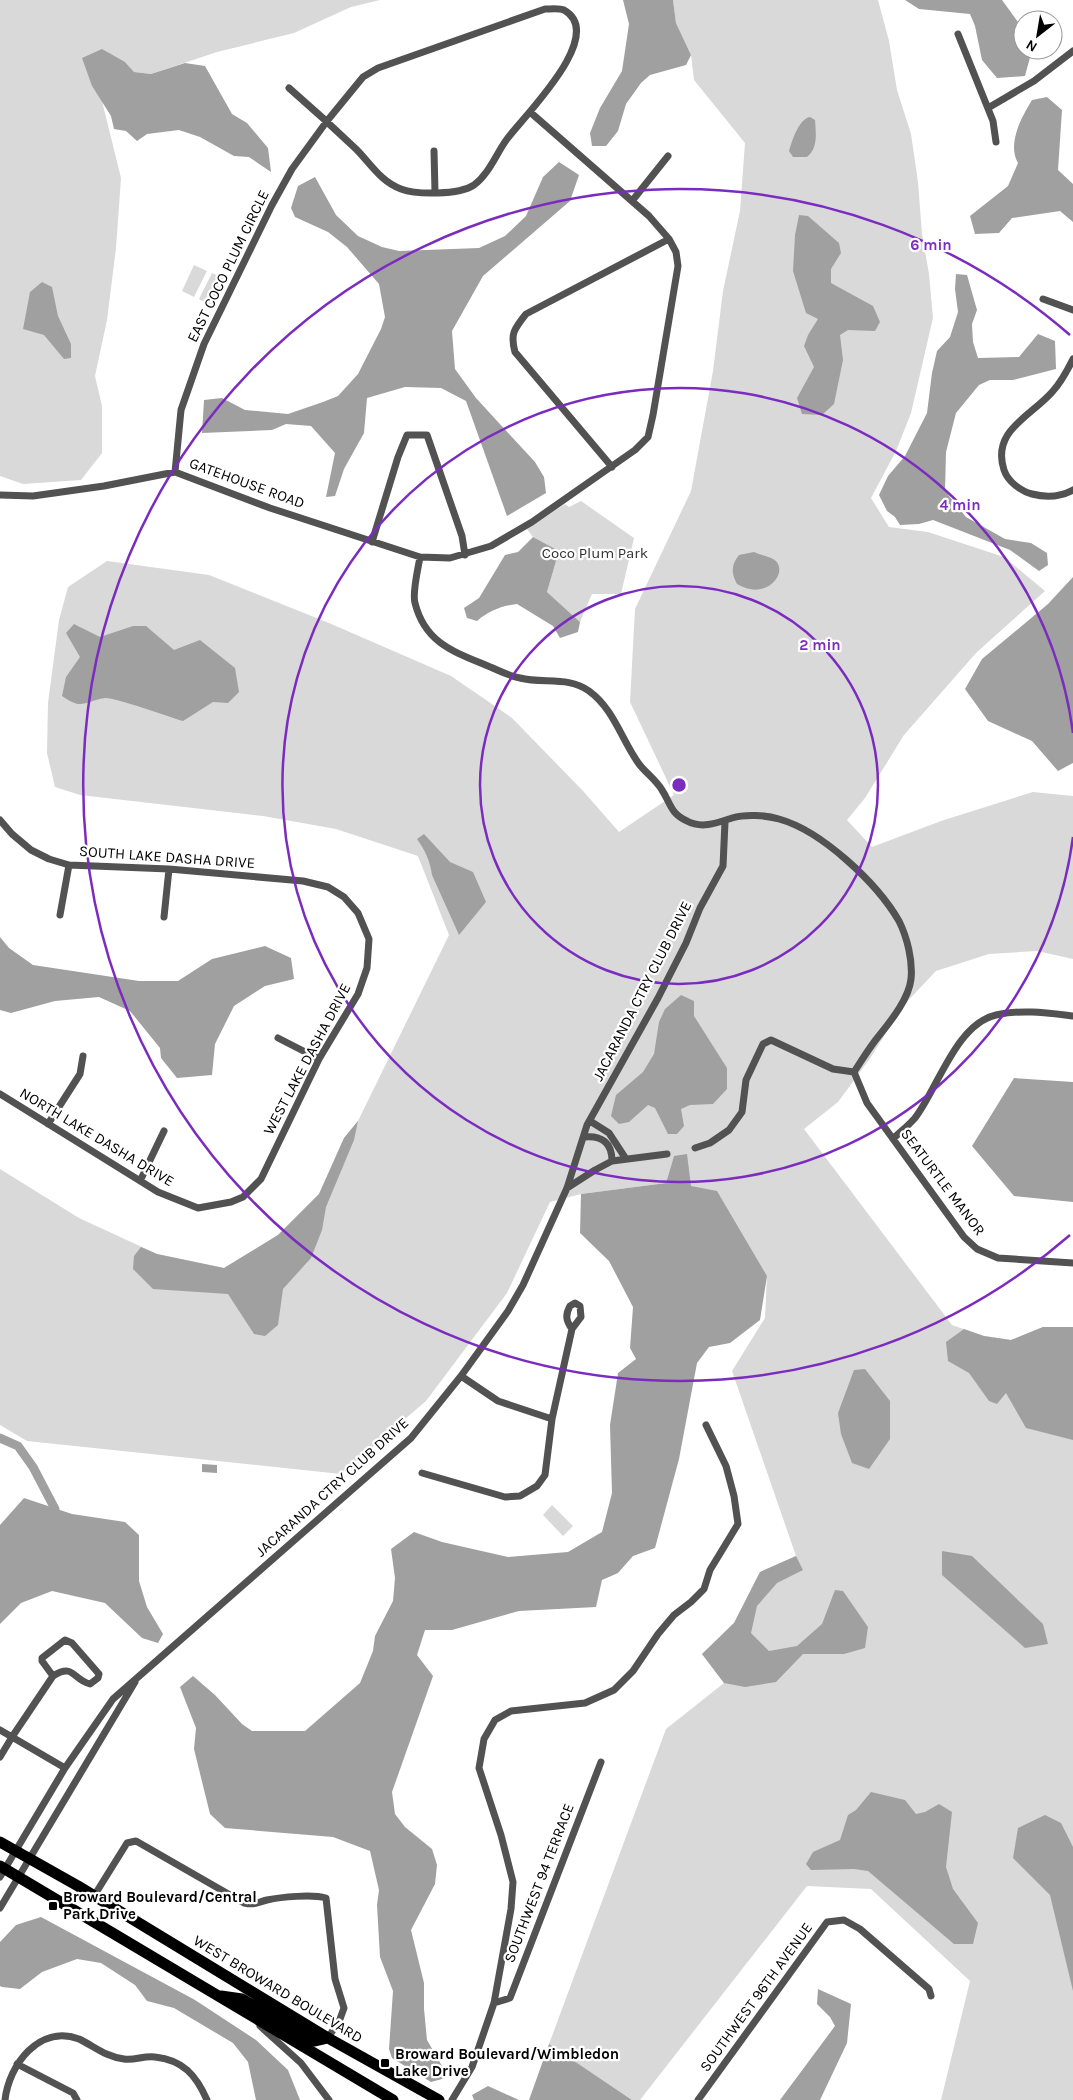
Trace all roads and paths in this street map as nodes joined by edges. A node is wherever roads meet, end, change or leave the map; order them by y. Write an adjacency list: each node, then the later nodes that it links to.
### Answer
1 (958, 34): 4 (street)
2 (1073, 51): 4 (street)
3 (289, 88): 6 (street)
4 (988, 108): 7 (street)
5 (530, 112): 6 (street, EAST COCO PLUM CIRCLE); 10 (street); 11 (street)
6 (327, 121): 10 (street); 17 (street, EAST COCO PLUM CIRCLE)
7 (996, 142)
8 (434, 151): 10 (street)
9 (668, 156): 11 (street)
10 (435, 192)
11 (632, 201): 12 (street)
12 (669, 239): 16 (street, GATEHOUSE ROAD); 16 (street)
13 (1043, 299): 14 (street)
14 (1073, 310)
15 (1073, 359): 18 (street)
16 (612, 467): 21 (street, GATEHOUSE ROAD)
17 (175, 472): 19 (street, GATEHOUSE ROAD); 20 (street, GATEHOUSE ROAD)
18 (1073, 490)
19 (0, 495)
20 (372, 542): 21 (street); 22 (street, GATEHOUSE ROAD)
21 (465, 555): 22 (street, GATEHOUSE ROAD)
22 (420, 557): 24 (street)
23 (0, 820): 25 (street, SOUTH LAKE DASHA DRIVE)
24 (725, 822): 34 (street); 36 (street, JACARANDA CTRY CLUB DRIVE)
25 (69, 864): 26 (street, SOUTH LAKE DASHA DRIVE); 28 (street)
26 (169, 869): 27 (street, SOUTH LAKE DASHA DRIVE); 29 (street)
27 (344, 897): 33 (street, WEST LAKE DASHA DRIVE)
28 (60, 915)
29 (164, 917)
30 (1073, 1016): 40 (street)
31 (278, 1038): 33 (street)
32 (83, 1056): 37 (street)
33 (319, 1059): 46 (street, WEST LAKE DASHA DRIVE)
34 (854, 1072): 40 (street, SEATURTLE MANOR); 41 (street)
35 (0, 1094): 37 (street, NORTH LAKE DASHA DRIVE)
36 (590, 1121): 39 (street, JACARANDA CTRY CLUB DRIVE); 43 (street)
37 (48, 1124): 45 (street, NORTH LAKE DASHA DRIVE)
38 (164, 1131): 45 (street)
39 (584, 1137): 44 (street); 47 (street, JACARANDA CTRY CLUB DRIVE)
40 (893, 1140): 48 (street, SEATURTLE MANOR)
41 (695, 1148)
42 (667, 1154): 43 (street)
43 (626, 1159): 44 (street)
44 (612, 1161): 47 (street)
45 (140, 1179): 46 (street, NORTH LAKE DASHA DRIVE)
46 (261, 1179)
47 (567, 1188): 50 (street, JACARANDA CTRY CLUB DRIVE)
48 (1073, 1263)
49 (572, 1329): 51 (street)
50 (461, 1376): 51 (street); 54 (street, JACARANDA CTRY CLUB DRIVE)
51 (552, 1420): 53 (street)
52 (706, 1425): 70 (street)
53 (422, 1473)
54 (141, 1674): 60 (street, JACARANDA CTRY CLUB DRIVE); 63 (street, JACARANDA CTRY CLUB DRIVE)
55 (53, 1676): 55 (street); 57 (street)
56 (0, 1730): 57 (street)
57 (12, 1737): 58 (street); 60 (street)
58 (0, 1757)
59 (601, 1762): 70 (street, SOUTHWEST 94 TERRACE)
60 (65, 1768): 62 (street, JACARANDA CTRY CLUB DRIVE)
61 (0, 1842): 62 (main road, WEST BROWARD BOULEVARD)
62 (15, 1850): 63 (main road, WEST BROWARD BOULEVARD); 64 (street, JACARANDA CTRY CLUB DRIVE)
63 (29, 1857): 65 (street, JACARANDA CTRY CLUB DRIVE); 66 (main road, WEST BROWARD BOULEVARD)
64 (1, 1871): 65 (main road)
65 (18, 1876): 67 (street, JACARANDA CTRY CLUB DRIVE); 68 (main road)
66 (94, 1896): 72 (main road, WEST BROWARD BOULEVARD); 72 (street)
67 (0, 1908)
68 (217, 1995): 71 (main road); 72 (main road)
69 (931, 1996): 81 (street, SOUTHWEST 96TH AVENUE)
70 (494, 2003): 80 (street)
71 (245, 2012): 77 (street); 78 (main road)
72 (328, 2038): 79 (main road, WEST BROWARD BOULEVARD)
73 (17, 2064): 74 (street); 75 (street); 76 (street)
74 (4, 2100)
75 (77, 2100)
76 (207, 2100)
77 (330, 2100)
78 (393, 2100)
79 (438, 2100)
80 (452, 2100)
81 (698, 2100)

